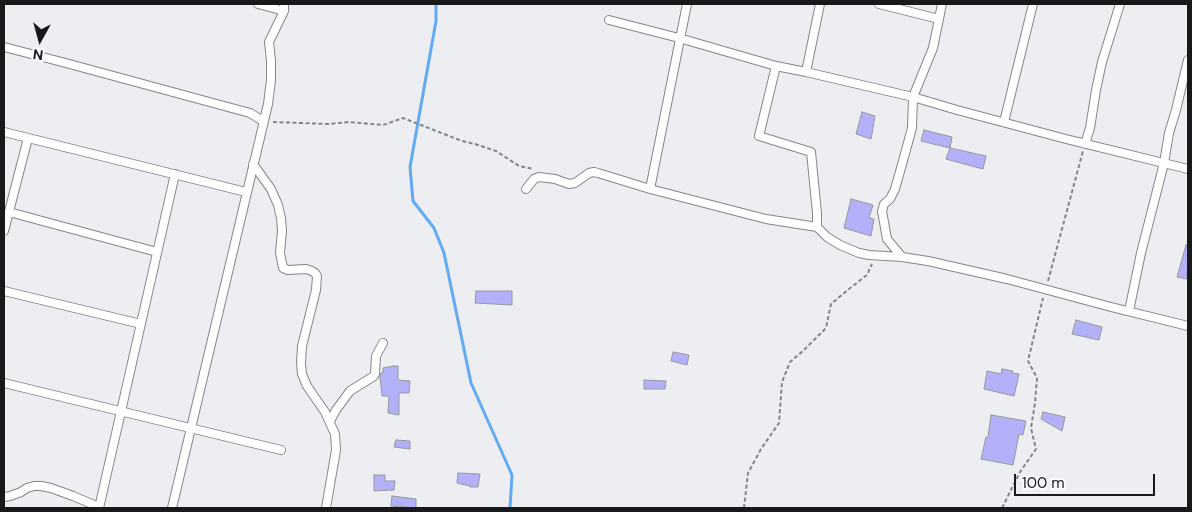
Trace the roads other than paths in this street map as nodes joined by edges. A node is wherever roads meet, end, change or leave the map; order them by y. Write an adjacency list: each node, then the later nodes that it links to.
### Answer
1 (258, 4): 8 (street)
2 (687, 4): 11 (street)
3 (820, 4): 15 (street)
4 (880, 4): 9 (street)
5 (942, 4): 9 (street)
6 (1034, 4): 18 (street)
7 (1120, 4): 21 (street)
8 (284, 7): 17 (street)
9 (939, 19): 16 (street)
10 (608, 20): 11 (street)
11 (679, 38): 14 (street); 27 (street)
12 (4, 47): 17 (street)
13 (1188, 60): 22 (street)
14 (776, 66): 15 (street); 30 (street)
15 (806, 72): 16 (street)
16 (913, 97): 18 (street); 33 (street)
17 (263, 121): 23 (street)
18 (1004, 122): 21 (street)
19 (4, 132): 20 (street)
20 (28, 138): 25 (street); 29 (street)
21 (1085, 144): 22 (street)
22 (1164, 163): 24 (street); 35 (street)
23 (253, 164): 28 (street); 41 (street)
24 (1188, 169)
25 (175, 174): 28 (street); 32 (street)
26 (526, 189): 27 (street)
27 (650, 189): 30 (street)
28 (246, 192): 42 (street)
29 (9, 212): 31 (street); 32 (street)
30 (817, 227): 33 (street)
31 (4, 231)
32 (157, 252): 36 (street)
33 (902, 257): 35 (street)
34 (4, 291): 36 (street)
35 (1129, 311): 37 (street)
36 (141, 324): 40 (street)
37 (1188, 326)
38 (383, 343): 41 (street)
39 (4, 383): 40 (street)
40 (121, 411): 42 (street); 45 (street)
41 (330, 421): 47 (street)
42 (191, 428): 43 (street); 46 (street)
43 (281, 450)
44 (4, 497): 45 (street)
45 (99, 508)
46 (172, 508)
47 (326, 508)

